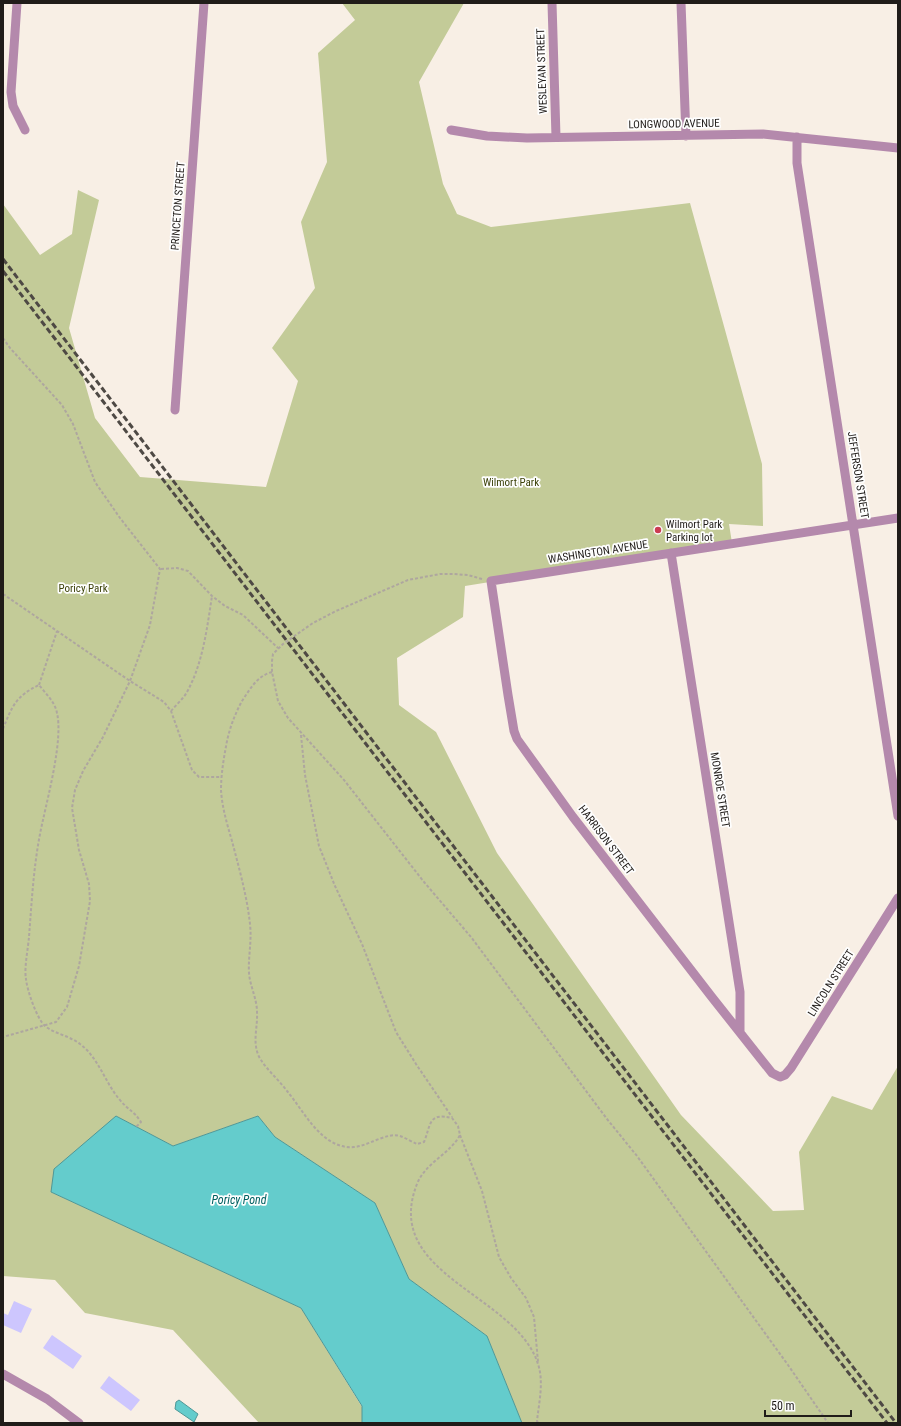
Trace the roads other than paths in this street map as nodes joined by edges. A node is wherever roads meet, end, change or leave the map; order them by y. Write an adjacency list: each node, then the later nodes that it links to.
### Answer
1 (17, 3): 5 (street)
2 (204, 3): 11 (street, PRINCETON STREET)
3 (552, 3): 8 (street, WESLEYAN STREET)
4 (681, 3): 7 (street)
5 (25, 130)
6 (451, 130): 8 (street, LONGWOOD AVENUE)
7 (686, 136): 8 (street, LONGWOOD AVENUE); 9 (street, LONGWOOD AVENUE)
8 (556, 137)
9 (797, 137): 10 (street, LONGWOOD AVENUE); 13 (street, JEFFERSON STREET)
10 (898, 148)
11 (175, 410)
12 (898, 518): 13 (street, WASHINGTON AVENUE)
13 (853, 525): 14 (street, WASHINGTON AVENUE); 16 (street, JEFFERSON STREET)
14 (671, 553): 15 (street, WASHINGTON AVENUE); 18 (street, MONROE STREET)
15 (491, 581): 18 (street, HARRISON STREET)
16 (898, 816)
17 (898, 898): 19 (street, LINCOLN STREET)
18 (740, 1032): 19 (street, HARRISON STREET)
19 (780, 1077)
20 (3, 1374): 21 (street)
21 (79, 1423)

